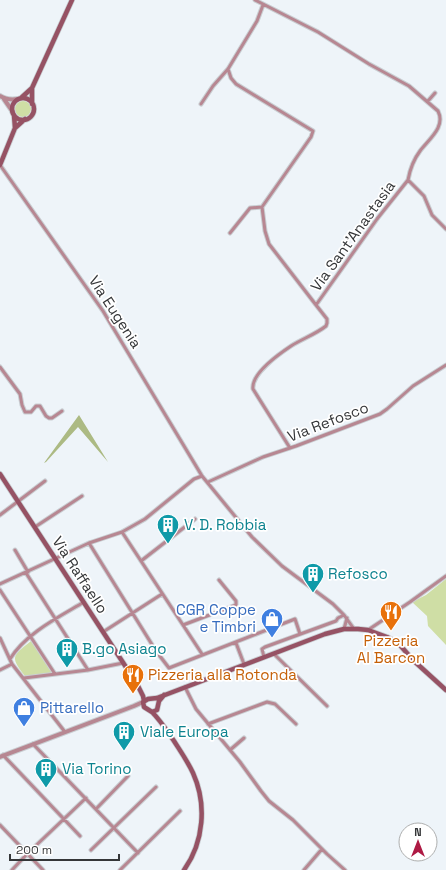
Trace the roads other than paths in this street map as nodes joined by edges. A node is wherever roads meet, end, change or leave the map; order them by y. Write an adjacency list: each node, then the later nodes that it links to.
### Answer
1 (72, 0): 5 (main road)
2 (255, 0): 3 (street)
3 (263, 5): 4 (street); 10 (street)
4 (228, 69): 12 (street); 18 (street)
5 (32, 88): 9 (main road); 11 (main road)
6 (435, 94): 10 (street)
7 (0, 96): 8 (street)
8 (4, 99): 9 (street); 13 (street)
9 (20, 99): 11 (main road); 13 (main road)
10 (428, 102): 17 (street)
11 (32, 104): 14 (main road)
12 (201, 104)
13 (13, 113): 14 (main road); 15 (main road)
14 (25, 119): 15 (main road)
15 (15, 128): 16 (main road)
16 (0, 165): 27 (street, Via Eugenia)
17 (408, 180): 19 (street); 21 (street, Via Sant'Anastasia)
18 (262, 207): 20 (street); 21 (street, Via Sant'Anastasia)
19 (446, 229)
20 (230, 232)
21 (316, 305): 25 (street, Via Sant'Anastasia)
22 (446, 365): 25 (street, Via Refosco)
23 (0, 367): 24 (street)
24 (62, 411)
25 (290, 448): 29 (street, Via Refosco)
26 (0, 474): 31 (main road, Via Raffaello)
27 (202, 476): 29 (street); 35 (street)
28 (45, 481): 31 (street)
29 (208, 482): 48 (street)
30 (82, 496): 34 (street)
31 (18, 501): 32 (street); 34 (main road, Via Raffaello)
32 (0, 515)
33 (195, 519): 39 (street)
34 (35, 527): 38 (main road, Via Raffaello)
35 (122, 532): 36 (street); 39 (street)
36 (89, 543): 38 (street); 47 (street)
37 (15, 550): 40 (street)
38 (55, 559): 40 (street); 46 (main road, Via Raffaello)
39 (141, 561): 45 (street)
40 (27, 572): 43 (street); 49 (street)
41 (446, 576): 53 (street)
42 (219, 580): 50 (street)
43 (0, 584)
44 (0, 590): 56 (street)
45 (162, 594): 47 (street); 50 (street)
46 (84, 602): 49 (street); 54 (main road, Via Raffaello)
47 (133, 614): 54 (street); 59 (street)
48 (345, 616): 51 (street); 52 (street); 55 (street)
49 (56, 619): 56 (street); 67 (street)
50 (183, 626): 59 (street)
51 (344, 629): 52 (main road); 60 (main road)
52 (354, 629): 53 (main road)
53 (368, 630): 72 (main road)
54 (103, 632): 63 (main road, Via Raffaello)
55 (300, 634): 58 (street); 61 (street)
56 (31, 636): 62 (street); 68 (street)
57 (0, 638): 62 (street)
58 (236, 643): 59 (street); 65 (street)
59 (202, 654)
60 (274, 654): 61 (main road); 77 (street)
61 (264, 657): 65 (main road)
62 (10, 659): 64 (street)
63 (123, 663): 67 (street); 71 (main road, Via Raffaello)
64 (12, 664): 66 (street); 69 (street)
65 (244, 664): 70 (main road)
66 (0, 670)
67 (88, 670): 68 (street)
68 (55, 674): 69 (street)
69 (24, 678): 82 (street)
70 (185, 687): 73 (main road); 80 (street)
71 (140, 690): 74 (main road, Via Raffaello); 75 (main road, Via Raffaello)
72 (446, 690)
73 (164, 695): 74 (main road); 76 (main road)
74 (151, 699): 75 (main road); 76 (main road)
75 (144, 703): 78 (main road); 82 (street)
76 (158, 706): 78 (main road); 79 (main road)
77 (327, 706)
78 (152, 712): 79 (main road)
79 (159, 718): 103 (main road)
80 (208, 724): 81 (street); 85 (street)
81 (296, 724)
82 (65, 732): 84 (street)
83 (244, 738): 85 (street)
84 (33, 744): 86 (street); 89 (street)
85 (230, 750): 96 (street)
86 (2, 756): 92 (street)
87 (128, 776): 90 (street)
88 (156, 787): 94 (street)
89 (86, 798): 90 (street); 92 (street)
90 (96, 808): 94 (street)
91 (180, 811): 98 (street)
92 (63, 819): 95 (street); 99 (street)
93 (0, 826): 99 (street)
94 (114, 828): 97 (street); 98 (street)
95 (80, 836)
96 (322, 849): 104 (street); 105 (street)
97 (91, 850)
98 (138, 853): 102 (street)
99 (27, 854): 100 (street); 101 (street)
100 (12, 870)
101 (43, 870)
102 (120, 870)
103 (184, 870)
104 (304, 870)
105 (345, 870)

